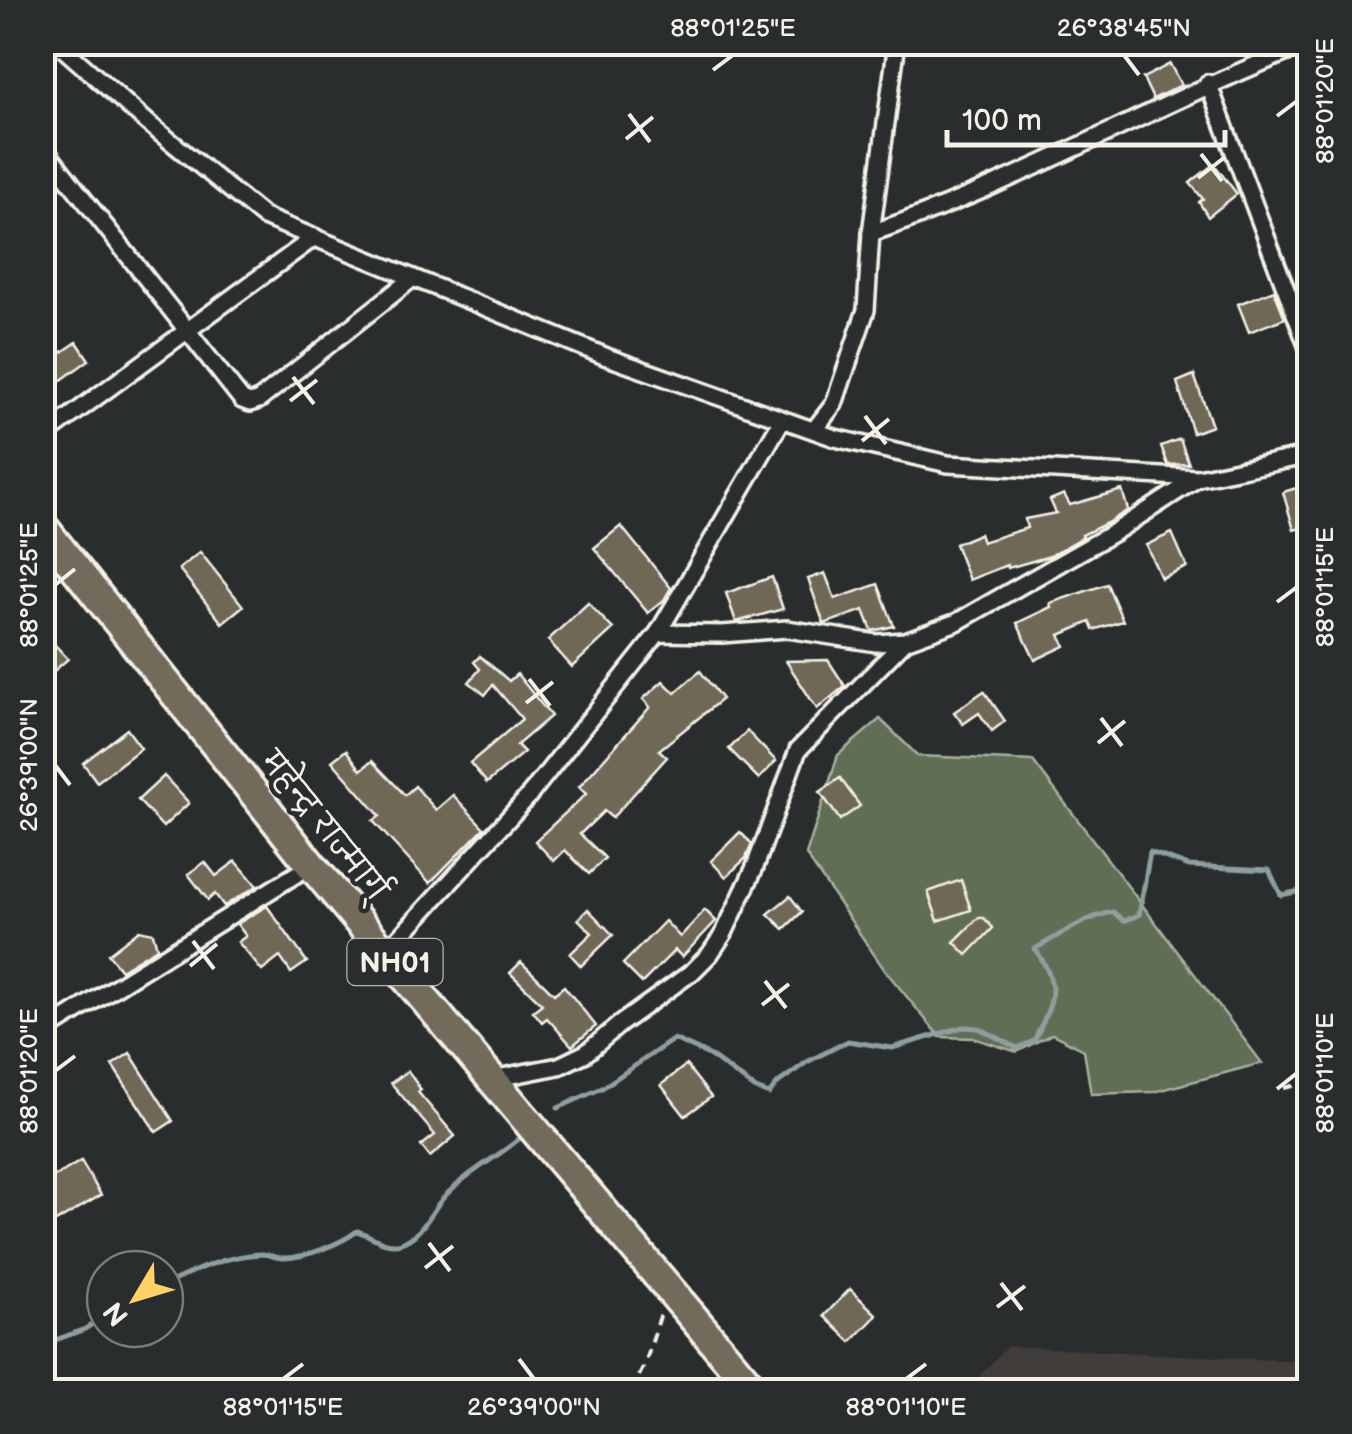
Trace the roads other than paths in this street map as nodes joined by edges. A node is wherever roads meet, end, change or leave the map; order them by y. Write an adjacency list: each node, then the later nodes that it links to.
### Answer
1 (56, 42): 7 (street)
2 (897, 42): 6 (street)
3 (1310, 47): 4 (street)
4 (1208, 83): 6 (street); 10 (street)
5 (42, 146): 9 (street)
6 (871, 233): 12 (street)
7 (315, 237): 8 (street); 9 (street)
8 (413, 278): 9 (street); 11 (street)
9 (188, 331): 13 (street)
10 (1310, 353)
11 (782, 420): 12 (street); 17 (street)
12 (814, 430): 15 (street)
13 (42, 436)
14 (1310, 455): 15 (street)
15 (1198, 478): 18 (street)
16 (42, 526): 19 (highway, महेन्द्र राज्मार्ग् / NH01)
17 (658, 632): 18 (street); 20 (street)
18 (905, 641): 22 (street)
19 (311, 865): 20 (highway, महेन्द्र राज्मार्ग् / NH01); 21 (street)
20 (387, 952): 22 (highway, महेन्द्र राज्मार्ग् / NH01)
21 (42, 1033)
22 (492, 1079): 23 (highway, महेन्द्र राज्मार्ग् / NH01)
23 (756, 1392)

